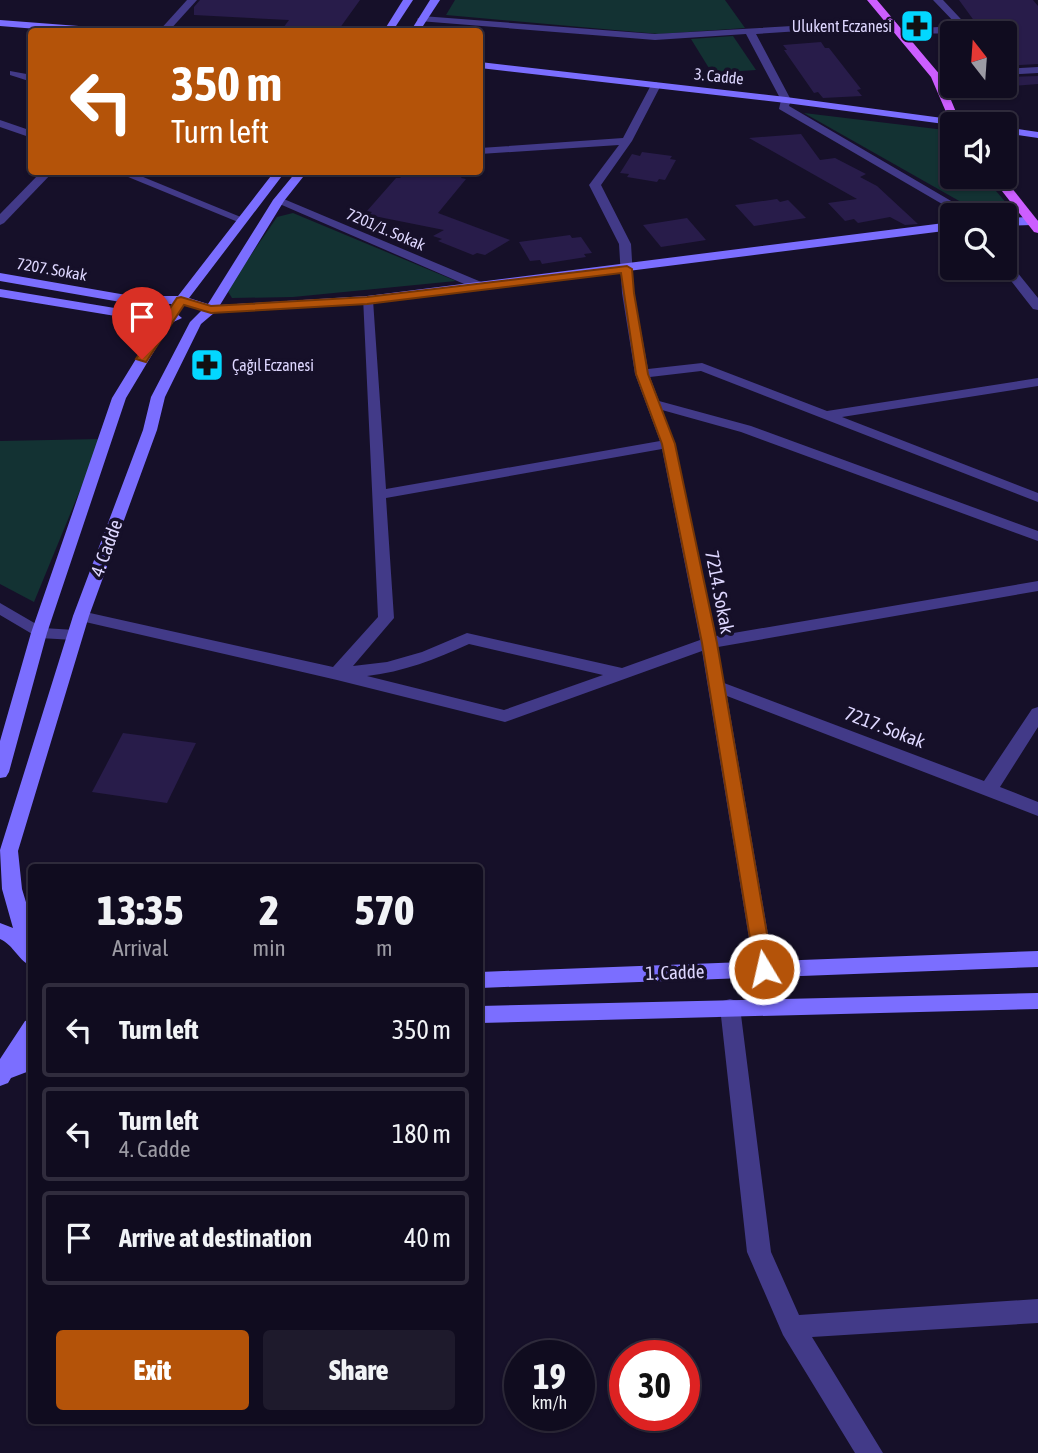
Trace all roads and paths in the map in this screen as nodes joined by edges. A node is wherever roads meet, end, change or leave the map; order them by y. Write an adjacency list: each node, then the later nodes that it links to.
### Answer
1 (192, 0): 11 (street)
2 (408, 0): 12 (street)
3 (435, 0): 6 (street)
4 (872, 0): 8 (main road)
5 (938, 0): 7 (street)
6 (422, 19): 13 (street); 16 (street)
7 (958, 21)
8 (892, 22): 16 (street); 17 (main road)
9 (0, 23): 10 (street)
10 (66, 28)
11 (166, 28)
12 (390, 28)
13 (416, 28)
14 (940, 31): 17 (street)
15 (0, 32): 18 (street)
16 (750, 32): 28 (street)
17 (900, 32): 24 (main road)
18 (28, 34)
19 (483, 65): 27 (street, 3. Cadde)
20 (1038, 70): 21 (street)
21 (1017, 71)
22 (14, 73): 26 (street)
23 (483, 74): 27 (street, 3. Cadde)
24 (936, 76): 25 (street); 29 (main road)
25 (940, 76)
26 (28, 78)
27 (654, 89): 28 (street, 3. Cadde); 35 (street)
28 (785, 104): 31 (street, 3. Cadde); 43 (street)
29 (952, 112)
30 (0, 123): 33 (street)
31 (940, 125)
32 (1017, 132): 34 (street)
33 (28, 134)
34 (1038, 135)
35 (627, 141): 36 (street); 49 (street, 7214. Sokak)
36 (483, 151)
37 (44, 175): 45 (street)
38 (130, 175): 44 (street)
39 (277, 175): 44 (street, 4. Cadde)
40 (299, 175): 42 (street, 4. Cadde)
41 (1006, 189): 47 (main road)
42 (279, 201): 52 (street, 7201/1. Sokak); 57 (street, 4. Cadde)
43 (949, 203)
44 (242, 220): 54 (street, 4. Cadde)
45 (0, 221)
46 (1017, 223): 47 (street)
47 (1035, 225)
48 (940, 228): 49 (street)
49 (627, 269): 52 (street); 59 (street, 7214. Sokak)
50 (0, 277): 54 (street, 7207. Sokak)
51 (1017, 280): 56 (street)
52 (482, 287): 55 (street)
53 (1, 294): 58 (street, 7207. Sokak)
54 (181, 300): 57 (street, 7207. Sokak); 58 (street, 4. Cadde)
55 (367, 300): 57 (street); 64 (street)
56 (1038, 306)
57 (211, 309): 58 (street, 7207. Sokak); 69 (street, 4. Cadde)
58 (166, 320): 70 (street, 4. Cadde)
59 (642, 374): 61 (street, 7214. Sokak); 62 (street)
60 (1038, 382): 62 (street)
61 (653, 404): 63 (street, 7214. Sokak); 66 (street)
62 (824, 415): 65 (street)
63 (668, 444): 64 (street); 72 (street, 7214. Sokak)
64 (379, 495): 73 (street)
65 (1038, 498)
66 (1038, 536)
67 (1038, 586): 72 (street)
68 (0, 608): 70 (street)
69 (81, 616): 71 (street, 4. Cadde); 73 (street)
70 (39, 633): 71 (street); 77 (street, 4. Cadde)
71 (75, 635): 81 (street, 4. Cadde)
72 (709, 643): 74 (street); 75 (street, 7214. Sokak)
73 (337, 674): 74 (street); 74 (street)
74 (624, 674)
75 (716, 687): 78 (street, 7217. Sokak); 84 (street, 7214. Sokak)
76 (1038, 713): 78 (street)
77 (0, 772)
78 (989, 789): 79 (street, 7217. Sokak)
79 (1038, 809)
80 (0, 931): 82 (street)
81 (28, 947)
82 (28, 952)
83 (1038, 959): 84 (street, 1. Cadde)
84 (764, 969): 85 (street, 1. Cadde)
85 (483, 980)
86 (1038, 1001): 87 (street, 1. Cadde)
87 (730, 1007): 88 (street, 1. Cadde); 93 (street)
88 (483, 1015)
89 (28, 1033): 91 (street)
90 (28, 1063): 91 (street)
91 (1, 1074)
92 (1038, 1311): 93 (street)
93 (792, 1327): 94 (street)
94 (870, 1453)

